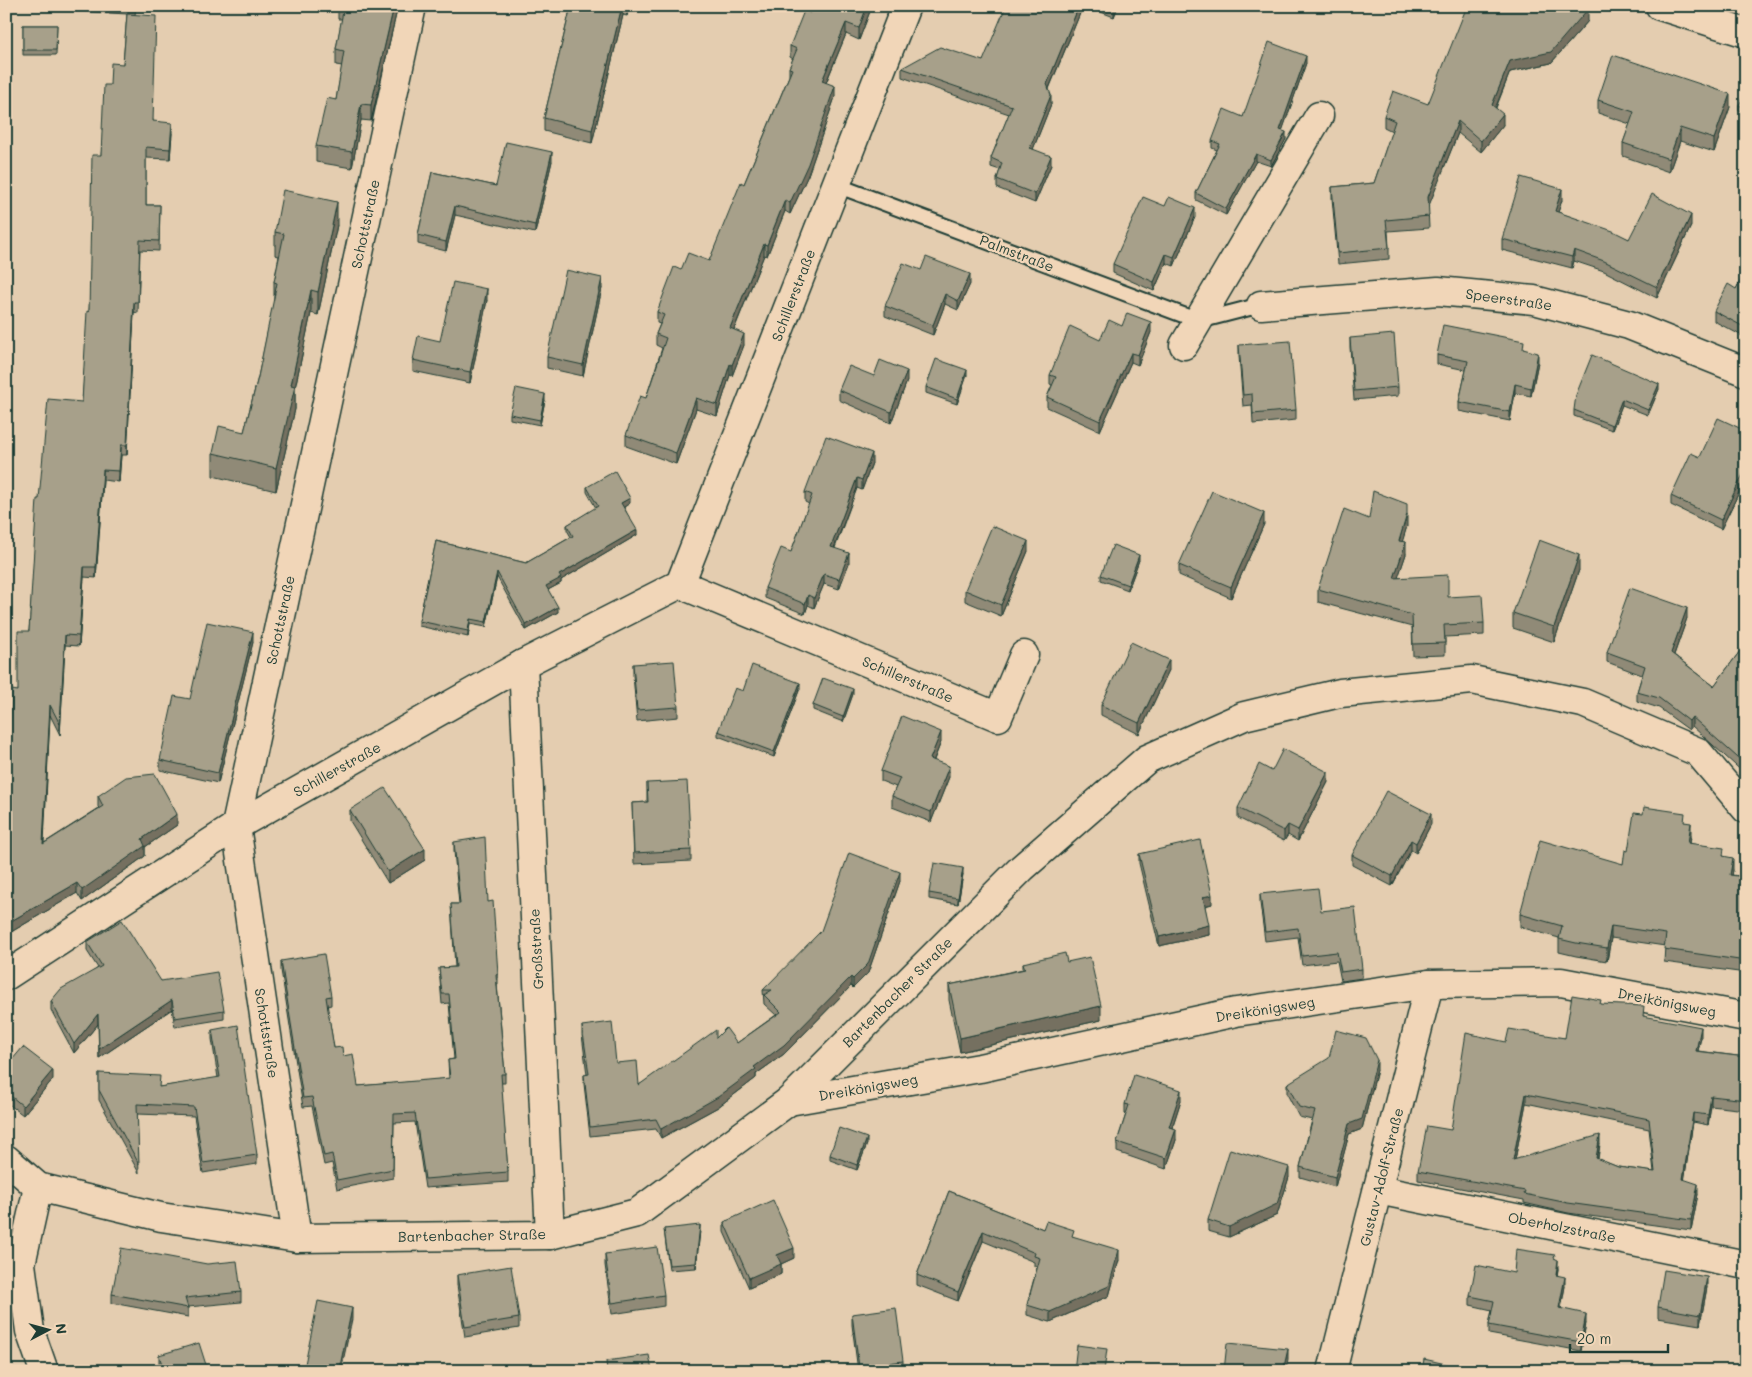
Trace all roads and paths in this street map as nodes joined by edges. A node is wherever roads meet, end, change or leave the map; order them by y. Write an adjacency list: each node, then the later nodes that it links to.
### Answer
1 (412, 6): 15 (street, Schottstraße)
2 (906, 6): 6 (street, Schillerstraße)
3 (1660, 6): 4 (street)
4 (1746, 32)
5 (1318, 116): 8 (street)
6 (836, 185): 8 (lane, Palmstraße); 11 (street, Schillerstraße)
7 (1261, 305): 8 (lane); 10 (street, Speerstraße)
8 (1199, 321): 9 (street)
9 (1184, 345)
10 (1746, 372)
11 (680, 584): 12 (street, Schillerstraße); 13 (street, Schillerstraße)
12 (1024, 654)
13 (523, 664): 15 (street, Schillerstraße); 23 (street, Großstraße)
14 (1746, 809): 19 (street, Bartenbacher Straße)
15 (236, 826): 16 (street, Schillerstraße); 24 (street, Schottstraße)
16 (6, 976)
17 (1429, 984): 18 (street, Dreikönigsweg); 19 (street, Dreikönigsweg); 22 (street, Gustav-Adolf-Straße)
18 (1746, 1017)
19 (789, 1101): 23 (street, Bartenbacher Straße)
20 (6, 1159): 21 (street, Bartenbacher Straße)
21 (38, 1187): 24 (street, Bartenbacher Straße); 26 (street)
22 (1378, 1190): 25 (street, Oberholzstraße); 27 (street, Gustav-Adolf-Straße)
23 (550, 1235): 24 (street, Bartenbacher Straße)
24 (297, 1238)
25 (1746, 1265)
26 (44, 1371)
27 (1332, 1371)

